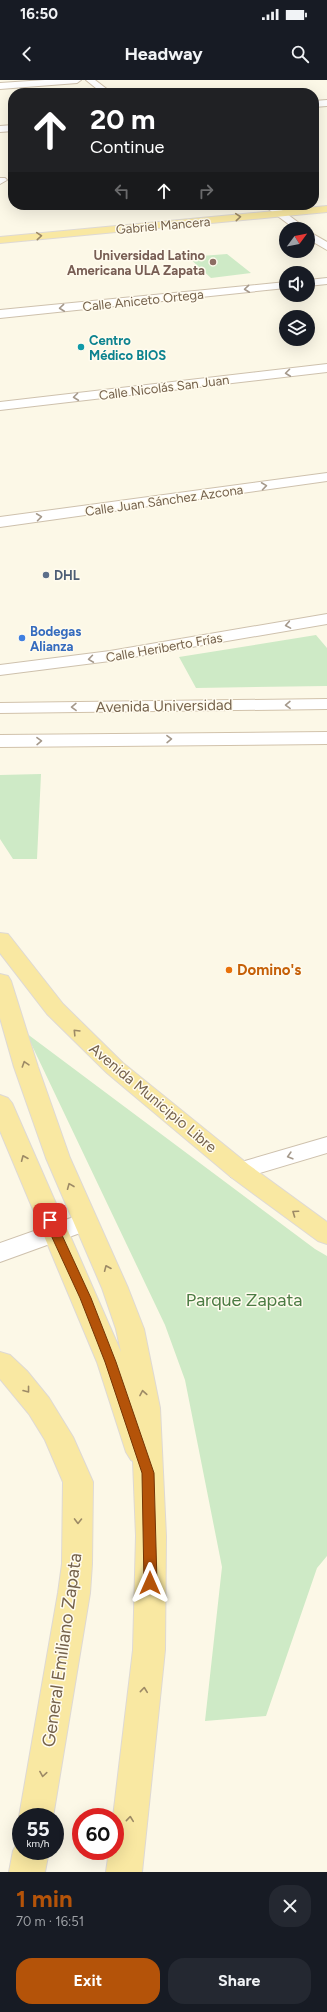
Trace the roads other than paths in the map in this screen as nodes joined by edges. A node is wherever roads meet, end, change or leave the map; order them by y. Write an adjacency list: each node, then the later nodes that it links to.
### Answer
1 (77, 80): 3 (street)
2 (90, 80): 4 (street)
3 (0, 86)
4 (101, 88)
5 (275, 210): 7 (street)
6 (318, 210): 7 (main road, Gabriel Mancera)
7 (280, 214): 8 (street); 10 (main road, Gabriel Mancera, one-way to 7)
8 (292, 222)
9 (315, 239): 11 (street)
10 (0, 240)
11 (327, 247)
12 (327, 281): 13 (street)
13 (315, 282)
14 (279, 286): 15 (street, Calle Aniceto Ortega, one-way to 15)
15 (0, 314)
16 (327, 368): 17 (street, Calle Nicolás San Juan, one-way to 17)
17 (0, 406)
18 (327, 477): 19 (street, Calle Juan Sánchez Azcona, one-way to 18)
19 (0, 522)
20 (327, 619): 21 (street, Calle Heriberto Frías, one-way to 21)
21 (0, 670)
22 (327, 704): 23 (street, Avenida Universidad, one-way to 23)
23 (0, 708)
24 (327, 738): 25 (street, one-way to 24)
25 (0, 741)
26 (0, 939): 30 (main road, Avenida Municipio Libre, one-way to 26)
27 (0, 981): 31 (main road, one-way to 27)
28 (0, 1103): 32 (main road, one-way to 28)
29 (327, 1145): 30 (street, one-way to 30)
30 (240, 1171): 33 (main road, Avenida Municipio Libre, one-way to 30)
31 (85, 1222): 32 (street); 36 (main road, one-way to 31)
32 (55, 1233): 34 (street); 36 (main road)
33 (327, 1235)
34 (0, 1253)
35 (0, 1362): 37 (main road, General Emiliano Zapata, one-way to 37)
36 (148, 1473): 40 (main road, one-way to 36)
37 (38, 1808)
38 (29, 1860): 39 (main road)
39 (27, 1872)
40 (124, 1872)

